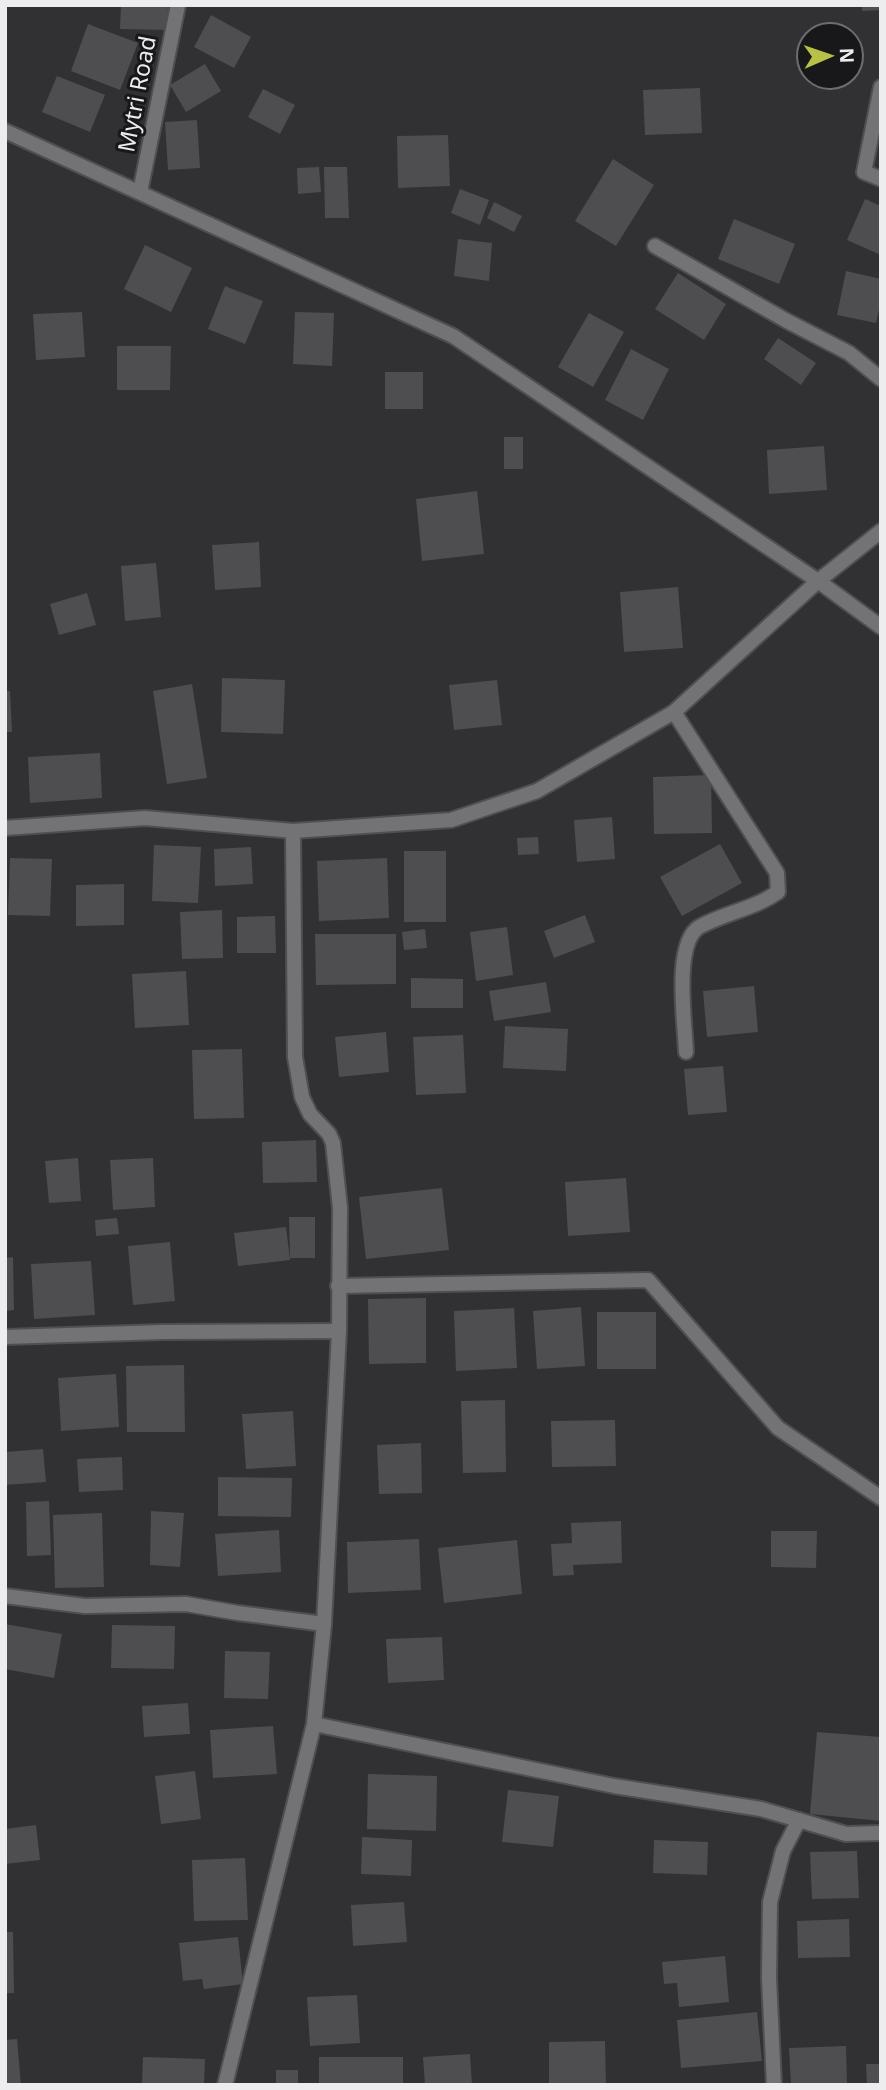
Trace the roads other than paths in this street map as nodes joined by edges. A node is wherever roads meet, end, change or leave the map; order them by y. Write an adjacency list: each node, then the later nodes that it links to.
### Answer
1 (178, 5): 5 (street, Mytri Road)
2 (881, 87): 4 (street)
3 (5, 131): 5 (street)
4 (881, 179)
5 (140, 192): 9 (street)
6 (655, 246): 7 (street)
7 (881, 379)
8 (881, 531): 9 (street)
9 (818, 581): 10 (street); 11 (street)
10 (881, 627)
11 (674, 712): 13 (street); 14 (street)
12 (5, 828): 13 (street)
13 (293, 831): 15 (street)
14 (686, 1052)
15 (338, 1286): 16 (street); 18 (street)
16 (339, 1331): 17 (street); 20 (street)
17 (5, 1337)
18 (881, 1498)
19 (5, 1597): 20 (street)
20 (324, 1624): 21 (street)
21 (314, 1724): 22 (street); 24 (street)
22 (799, 1820): 23 (street); 25 (street)
23 (881, 1833)
24 (225, 2085)
25 (774, 2085)

